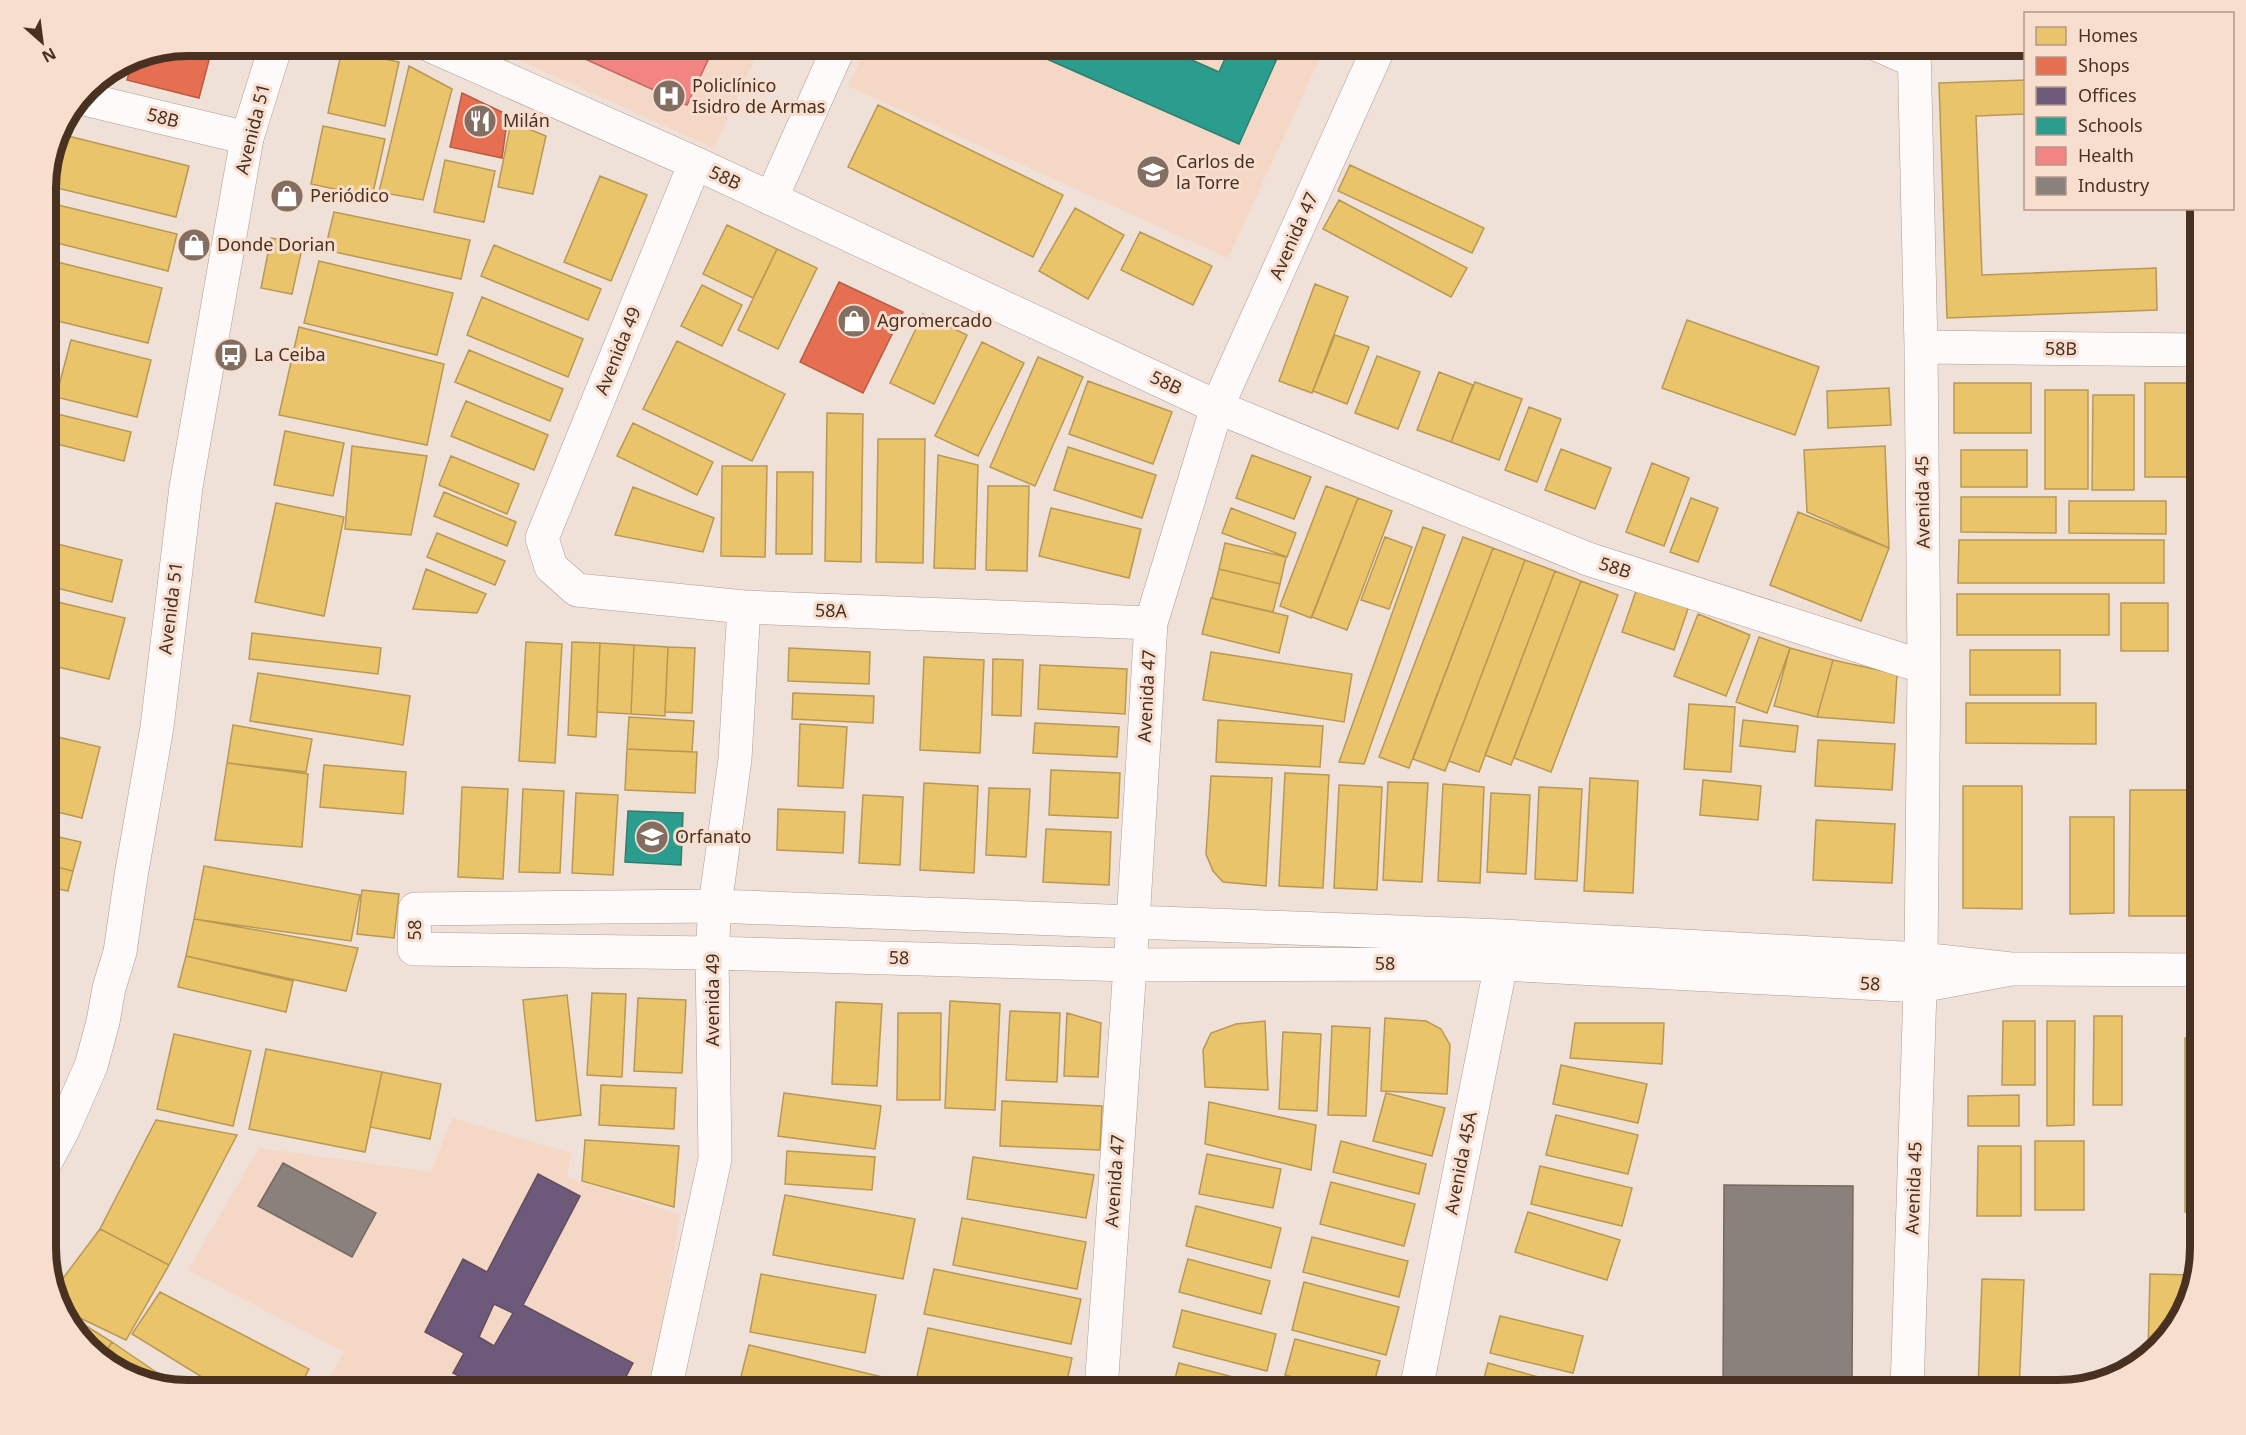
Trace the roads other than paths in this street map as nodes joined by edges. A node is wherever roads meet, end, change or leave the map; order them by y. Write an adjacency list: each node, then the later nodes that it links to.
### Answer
1 (273, 56): 7 (street, Avenida 51)
2 (454, 56): 8 (street, 58B)
3 (835, 56): 9 (street)
4 (1375, 56): 12 (street, Avenida 47)
5 (1914, 56): 10 (street, Avenida 45)
6 (89, 100): 7 (street, 58B)
7 (247, 138): 24 (street, Avenida 51)
8 (695, 163): 9 (street, 58B); 13 (street, Avenida 49)
9 (771, 199): 12 (street, 58B)
10 (1921, 347): 11 (street, 58B); 16 (street, Avenida 45)
11 (2190, 350)
12 (1217, 407): 15 (street, Avenida 47); 16 (street, 58B)
13 (542, 538): 14 (street, 58A)
14 (744, 607): 15 (street, 58A); 17 (street, Avenida 49)
15 (1151, 623): 18 (street, Avenida 47)
16 (1924, 667): 23 (street, Avenida 45)
17 (715, 906): 18 (street, 58); 20 (street, Avenida 49); 20 (street, 58)
18 (1133, 922): 19 (street, 58); 21 (street, Avenida 47)
19 (1502, 950): 21 (street, 58); 23 (street, 58); 27 (street, Avenida 45A)
20 (712, 953): 21 (street, 58); 25 (street, Avenida 49)
21 (1129, 964): 26 (street, Avenida 47)
22 (2190, 970): 23 (street, 58)
23 (1920, 973): 28 (street, Avenida 45)
24 (56, 1127)
25 (668, 1380)
26 (1102, 1380)
27 (1418, 1380)
28 (1907, 1380)

